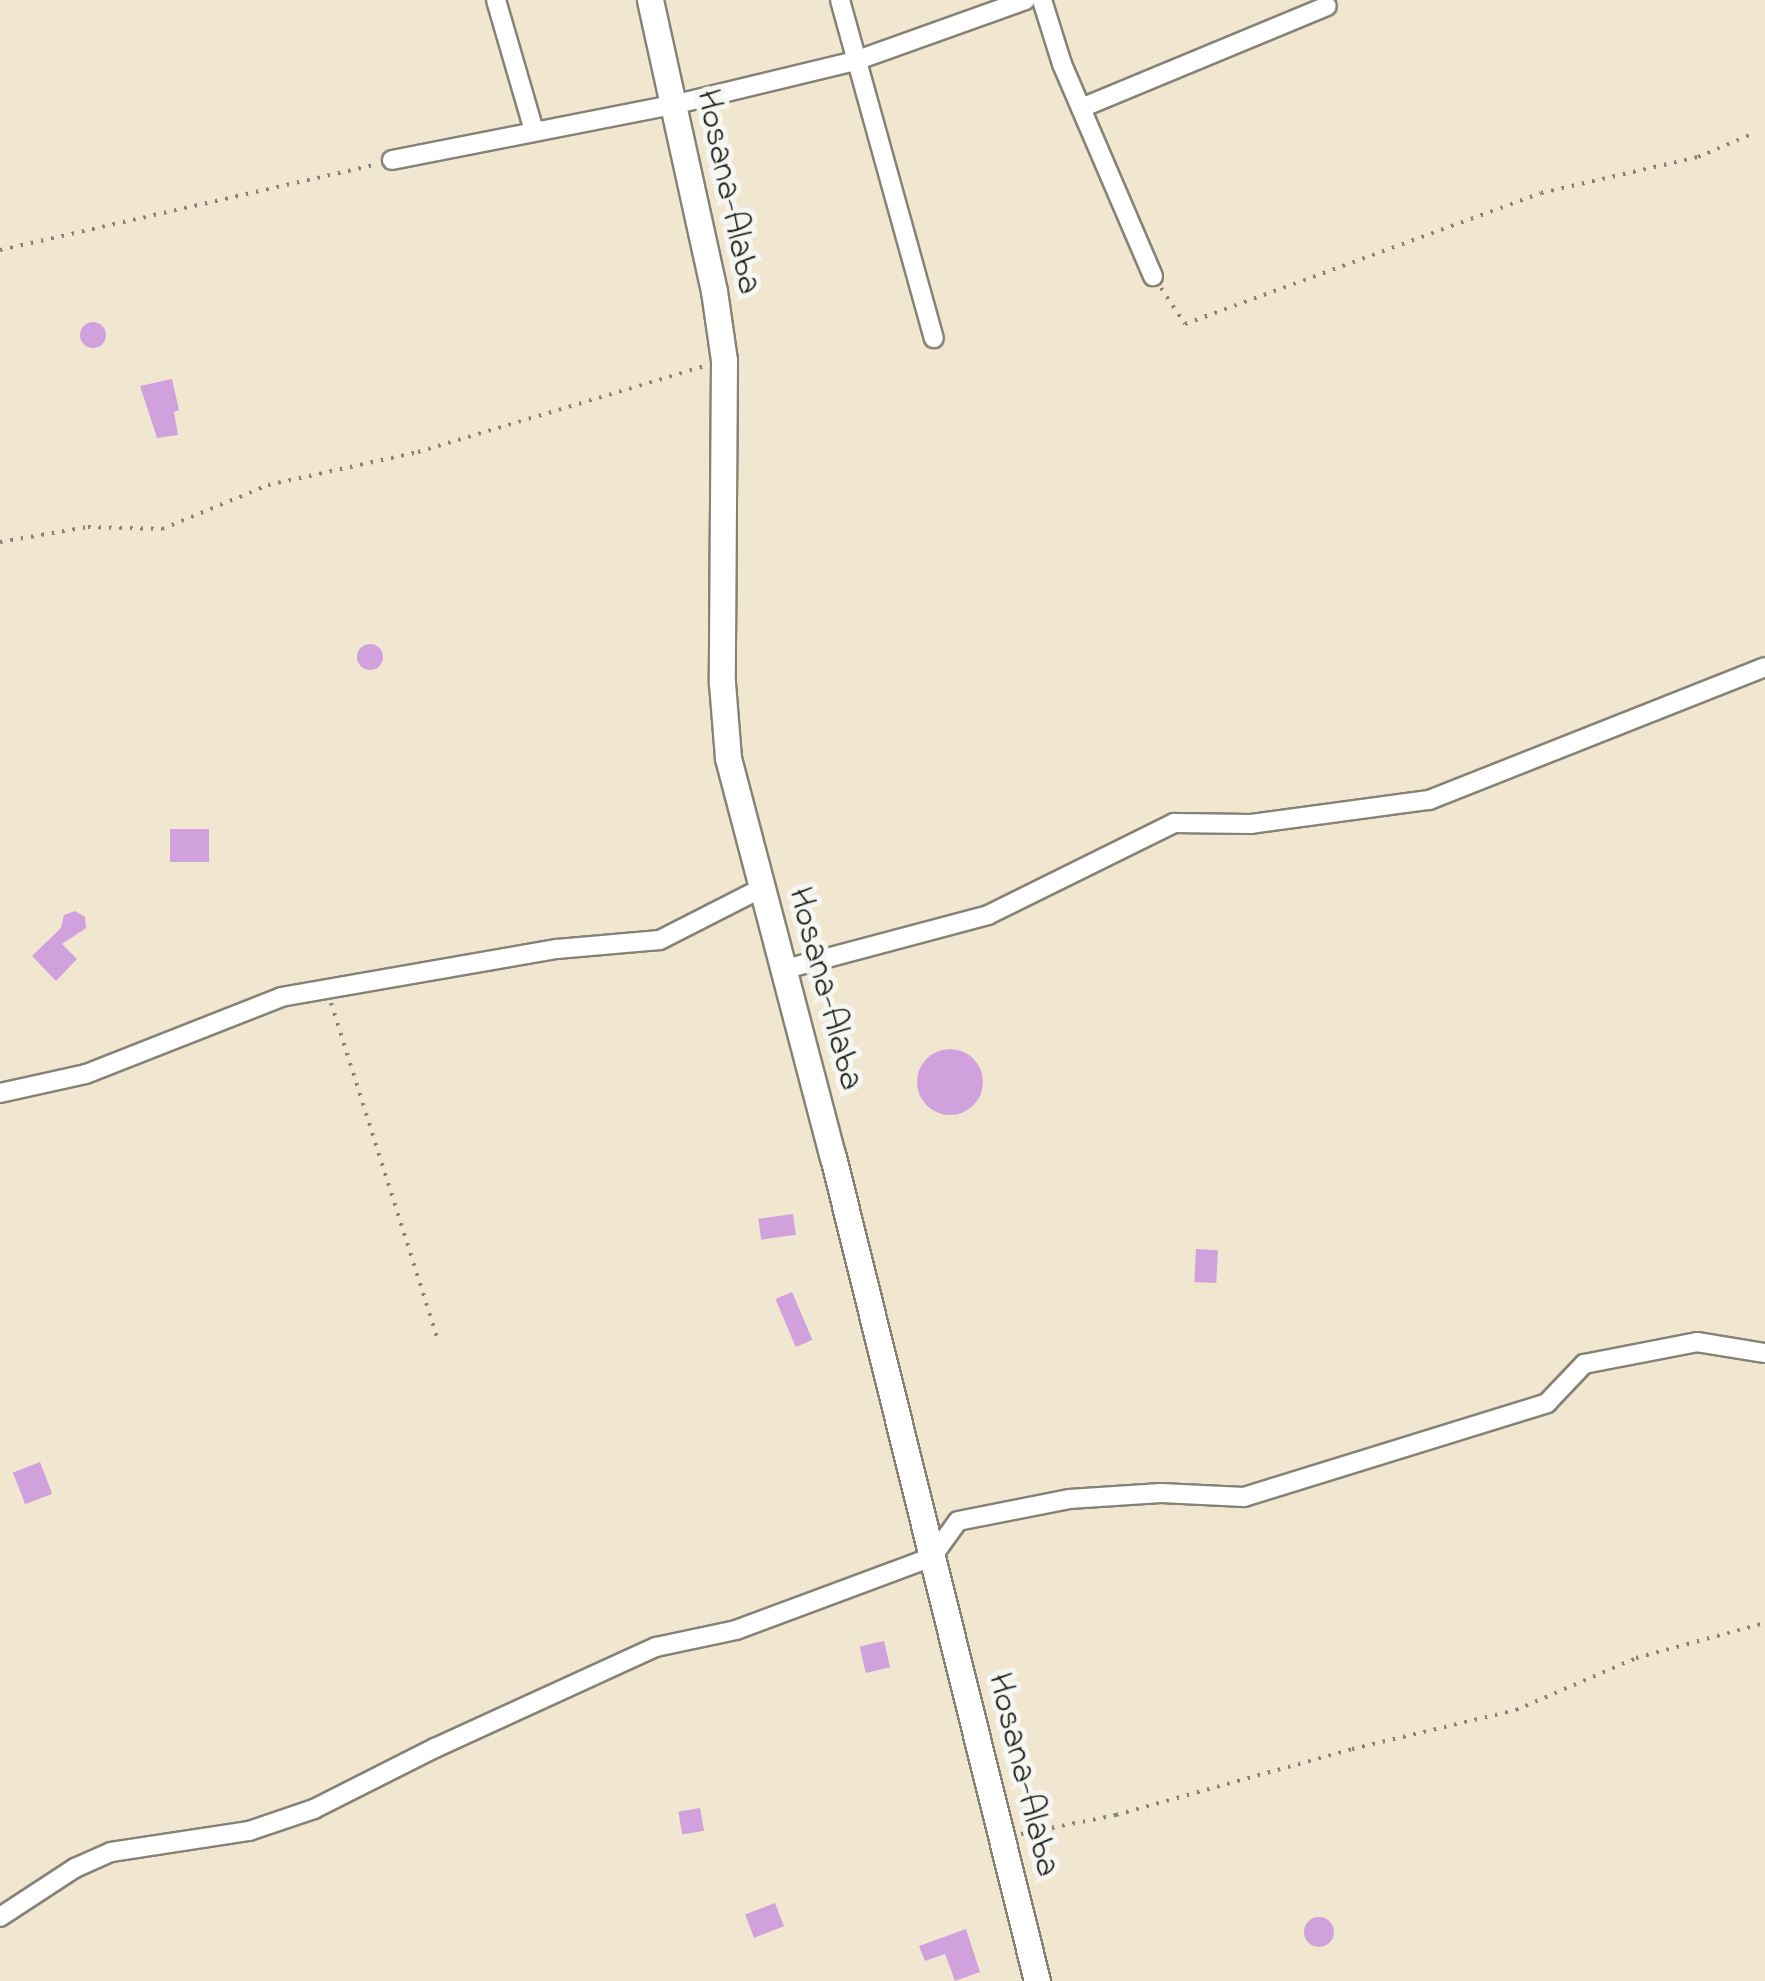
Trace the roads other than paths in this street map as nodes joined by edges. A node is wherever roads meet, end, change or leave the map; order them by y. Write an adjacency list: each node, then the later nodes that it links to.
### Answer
1 (496, 0): 10 (street)
2 (650, 0): 8 (main road, Hosana-Alaba)
3 (840, 0): 7 (street)
4 (1024, 0): 7 (street)
5 (1042, 0): 9 (street)
6 (1327, 6): 9 (street)
7 (855, 61): 8 (street); 13 (street)
8 (673, 105): 10 (street); 15 (main road, Hosana-Alaba)
9 (1081, 108): 12 (street)
10 (534, 132): 11 (street)
11 (392, 160)
12 (1152, 276)
13 (934, 338)
14 (1765, 667): 16 (street)
15 (760, 890): 16 (main road, Hosana-Alaba); 17 (street)
16 (782, 970): 19 (main road, Hosana-Alaba)
17 (0, 1094)
18 (1765, 1353): 19 (street)
19 (932, 1556): 20 (street); 21 (main road, Hosana-Alaba)
20 (0, 1917)
21 (1037, 1981)

